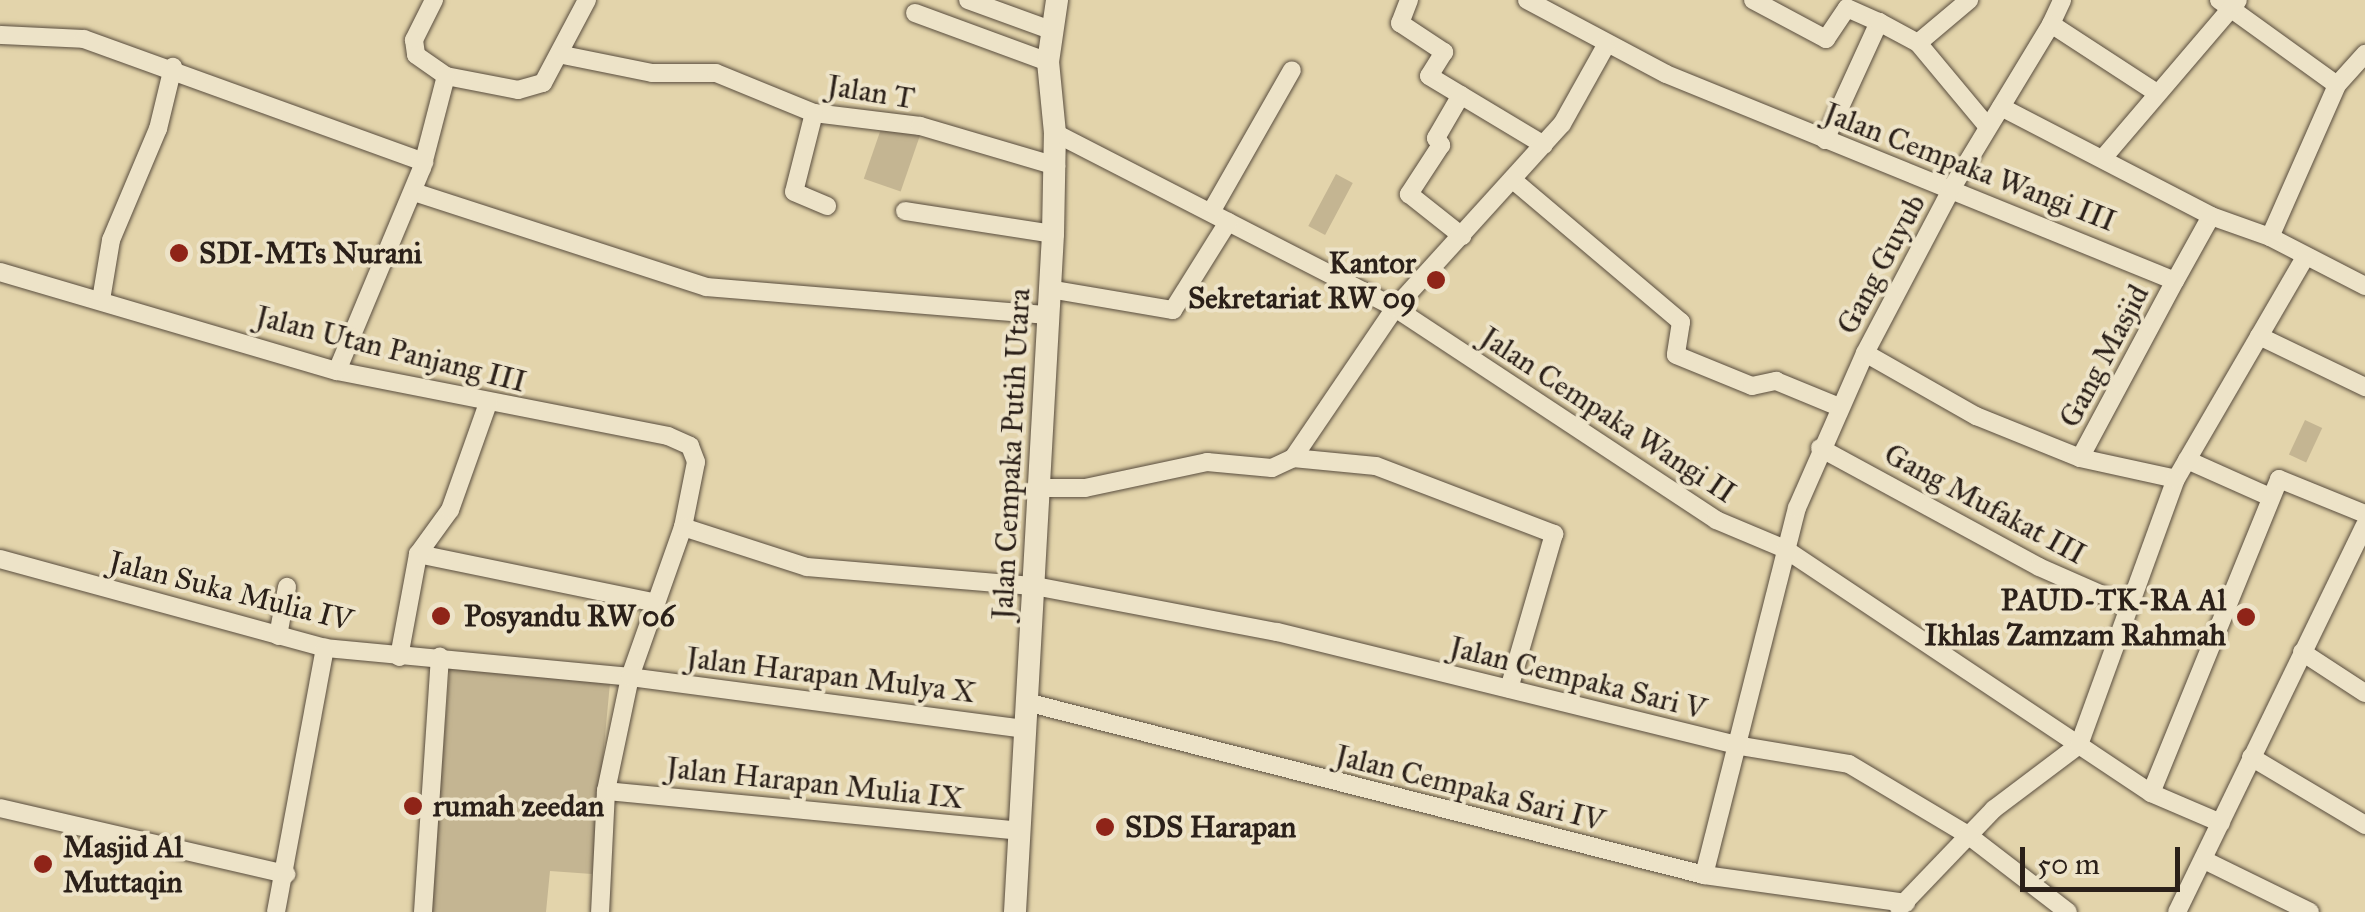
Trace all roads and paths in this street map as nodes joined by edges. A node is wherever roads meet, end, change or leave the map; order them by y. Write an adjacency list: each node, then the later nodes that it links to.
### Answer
1 (434, 0): 24 (street)
2 (587, 0): 19 (street)
3 (968, 0): 15 (street)
4 (1057, 0): 15 (street, Jalan Cempaka Putih Utara)
5 (1409, 0): 27 (street)
6 (1527, 0): 11 (street, Jalan Cempaka Wangi III)
7 (1754, 0): 13 (street)
8 (1969, 0): 17 (street)
9 (2062, 0): 14 (street, Gang Guyub)
10 (2229, 3): 25 (street); 26 (street)
11 (1554, 5): 18 (street, Jalan Cempaka Wangi III)
12 (915, 13): 21 (street)
13 (1880, 22): 17 (street); 32 (street)
14 (2051, 24): 26 (street); 28 (street, Gang Guyub)
15 (1053, 30): 21 (street, Jalan Cempaka Putih Utara)
16 (0, 35): 22 (street)
17 (1918, 43): 30 (street)
18 (1605, 47): 32 (street, Jalan Cempaka Wangi III); 33 (street)
19 (563, 54): 24 (street); 29 (street, Jalan T)
20 (2365, 54): 25 (street)
21 (1048, 62): 31 (street, Jalan Cempaka Putih Utara)
22 (173, 68): 35 (street); 52 (street)
23 (1292, 70): 43 (street)
24 (446, 76): 35 (street)
25 (2337, 85): 46 (street)
26 (2157, 93): 34 (street)
27 (1460, 95): 33 (street); 45 (street)
28 (2001, 107): 30 (street, Gang Guyub); 34 (street)
29 (814, 112): 36 (street, Jalan T); 40 (street)
30 (1988, 127): 38 (street, Gang Guyub)
31 (1055, 133): 36 (street, Jalan Cempaka Putih Utara); 43 (street, Jalan Cempaka Wangi II)
32 (1824, 140): 38 (street, Jalan Cempaka Wangi III)
33 (1544, 145): 37 (street)
34 (2104, 157): 42 (street)
35 (424, 162): 39 (street)
36 (1056, 166): 44 (street, Jalan Cempaka Putih Utara)
37 (1513, 180): 45 (street); 60 (street)
38 (1952, 186): 49 (street, Jalan Cempaka Wangi III); 56 (street, Gang Guyub)
39 (414, 192): 54 (street); 57 (street)
40 (827, 206)
41 (905, 212): 44 (street)
42 (2211, 216): 46 (street); 49 (street)
43 (1220, 217): 51 (street); 53 (street, Jalan Cempaka Wangi II)
44 (1052, 234): 51 (street, Jalan Cempaka Putih Utara)
45 (1462, 236): 53 (street)
46 (2270, 236): 47 (street)
47 (2305, 257): 50 (street); 55 (street)
48 (0, 272): 52 (street, Jalan Utan Panjang III)
49 (2175, 281): 63 (street, Gang Masjid)
50 (2365, 286)
51 (1049, 288): 54 (street, Jalan Cempaka Putih Utara)
52 (100, 300): 57 (street, Jalan Utan Panjang III)
53 (1394, 308): 62 (street); 71 (street, Jalan Cempaka Wangi II)
54 (1048, 315): 66 (street, Jalan Cempaka Putih Utara)
55 (2258, 336): 58 (street); 64 (street)
56 (1865, 353): 60 (street, Gang Guyub); 63 (street)
57 (338, 370): 59 (street, Jalan Utan Panjang III)
58 (2365, 386)
59 (488, 404): 70 (street, Jalan Utan Panjang III); 72 (street)
60 (1839, 408): 61 (street, Gang Guyub)
61 (1820, 448): 71 (street, Gang Guyub); 78 (street, Gang Mufakat III)
62 (1294, 458): 66 (street); 85 (street)
63 (2080, 458): 65 (street)
64 (2187, 460): 65 (street); 67 (street)
65 (2176, 479): 78 (street)
66 (1038, 488): 75 (street, Jalan Cempaka Putih Utara)
67 (2268, 496): 68 (street); 93 (street)
68 (2365, 514)
69 (2365, 525): 73 (street)
70 (683, 527): 75 (street, Jalan Cempaka Sari V); 77 (street)
71 (1785, 550): 89 (street, Jalan Cempaka Wangi II); 90 (street, Gang Guyub)
72 (418, 554): 77 (street); 82 (street)
73 (2356, 562): 81 (street)
74 (2, 564): 79 (street, Jalan Suka Mulia IV)
75 (1035, 586): 85 (street, Jalan Cempaka Sari V); 87 (street, Jalan Cempaka Putih Utara)
76 (288, 587): 79 (street)
77 (656, 603): 84 (street)
78 (2125, 604): 89 (street)
79 (278, 636): 80 (street, Jalan Suka Mulia IV)
80 (324, 648): 82 (street, Jalan Suka Mulia IV); 100 (street)
81 (2302, 652): 86 (street); 91 (street)
82 (399, 656): 83 (street, Jalan Suka Mulia IV)
83 (440, 657): 84 (street, Jalan Suka Mulia IV); 105 (street)
84 (630, 677): 88 (street, Jalan Harapan Mulya X); 92 (street)
85 (1510, 689): 90 (street, Jalan Cempaka Sari V)
86 (2365, 693)
87 (1026, 702): 88 (street, Jalan Cempaka Putih Utara); 101 (street, Jalan Cempaka Sari IV)
88 (1025, 729): 97 (street, Jalan Cempaka Putih Utara)
89 (2079, 745): 93 (street, Jalan Cempaka Wangi II); 98 (street)
90 (1741, 746): 98 (street, Jalan Cempaka Sari V); 101 (street, Gang Guyub)
91 (2251, 756): 95 (street); 96 (street)
92 (606, 791): 97 (street, Jalan Harapan Mulia IX); 106 (street)
93 (2151, 792): 95 (street, Jalan Cempaka Wangi II)
94 (0, 808): 100 (street)
95 (2222, 823): 99 (street)
96 (2365, 825)
97 (1018, 831): 103 (street, Jalan Cempaka Putih Utara)
98 (1968, 834): 102 (street); 107 (street, Jalan Cempaka Sari V)
99 (2204, 860): 108 (street); 109 (street)
100 (286, 874): 104 (street)
101 (1704, 875): 102 (street, Jalan Cempaka Sari IV)
102 (1899, 907)
103 (1021, 911)
104 (276, 912)
105 (423, 912)
106 (600, 912)
107 (2068, 912)
108 (2177, 912)
109 (2310, 912)

